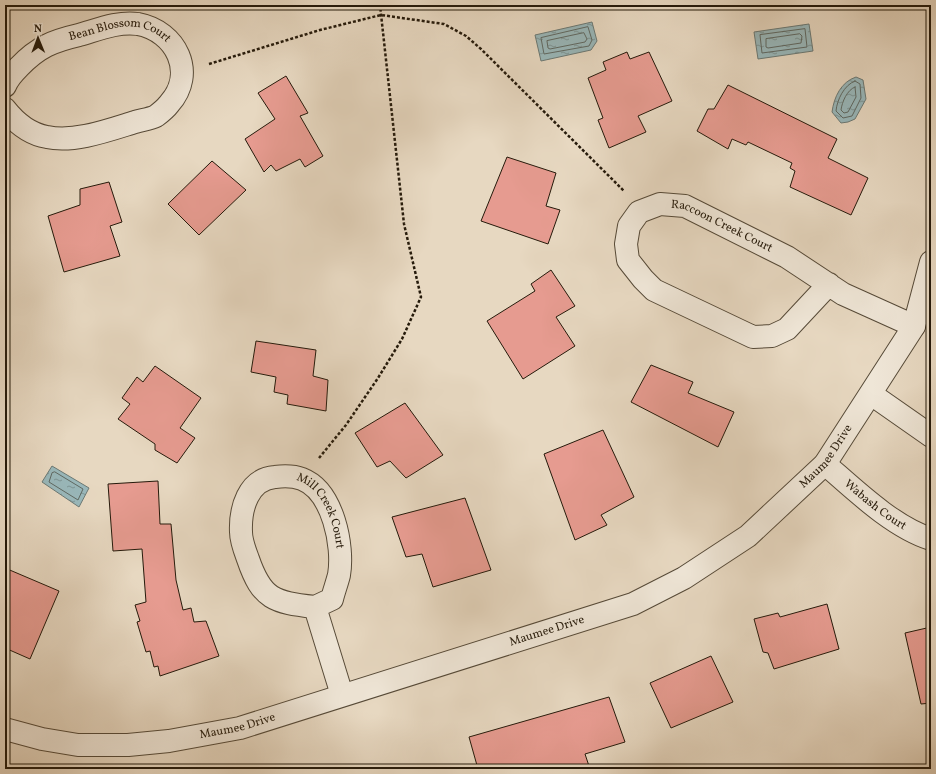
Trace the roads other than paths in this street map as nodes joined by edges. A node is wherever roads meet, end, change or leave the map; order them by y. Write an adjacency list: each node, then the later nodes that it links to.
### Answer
1 (5, 86): 2 (street, Bean Blossom Court)
2 (5, 109)
3 (931, 262): 5 (street, Maumee Drive)
4 (828, 284): 4 (street, Raccoon Creek Court); 5 (street, Raccoon Creek Court)
5 (914, 326): 6 (street, Maumee Drive)
6 (871, 394): 7 (street); 8 (street, Maumee Drive)
7 (931, 436)
8 (825, 464): 9 (street, Wabash Court); 11 (street, Maumee Drive)
9 (931, 539)
10 (315, 607): 10 (street, Mill Creek Court); 11 (street)
11 (342, 695): 12 (street, Maumee Drive)
12 (5, 729)

